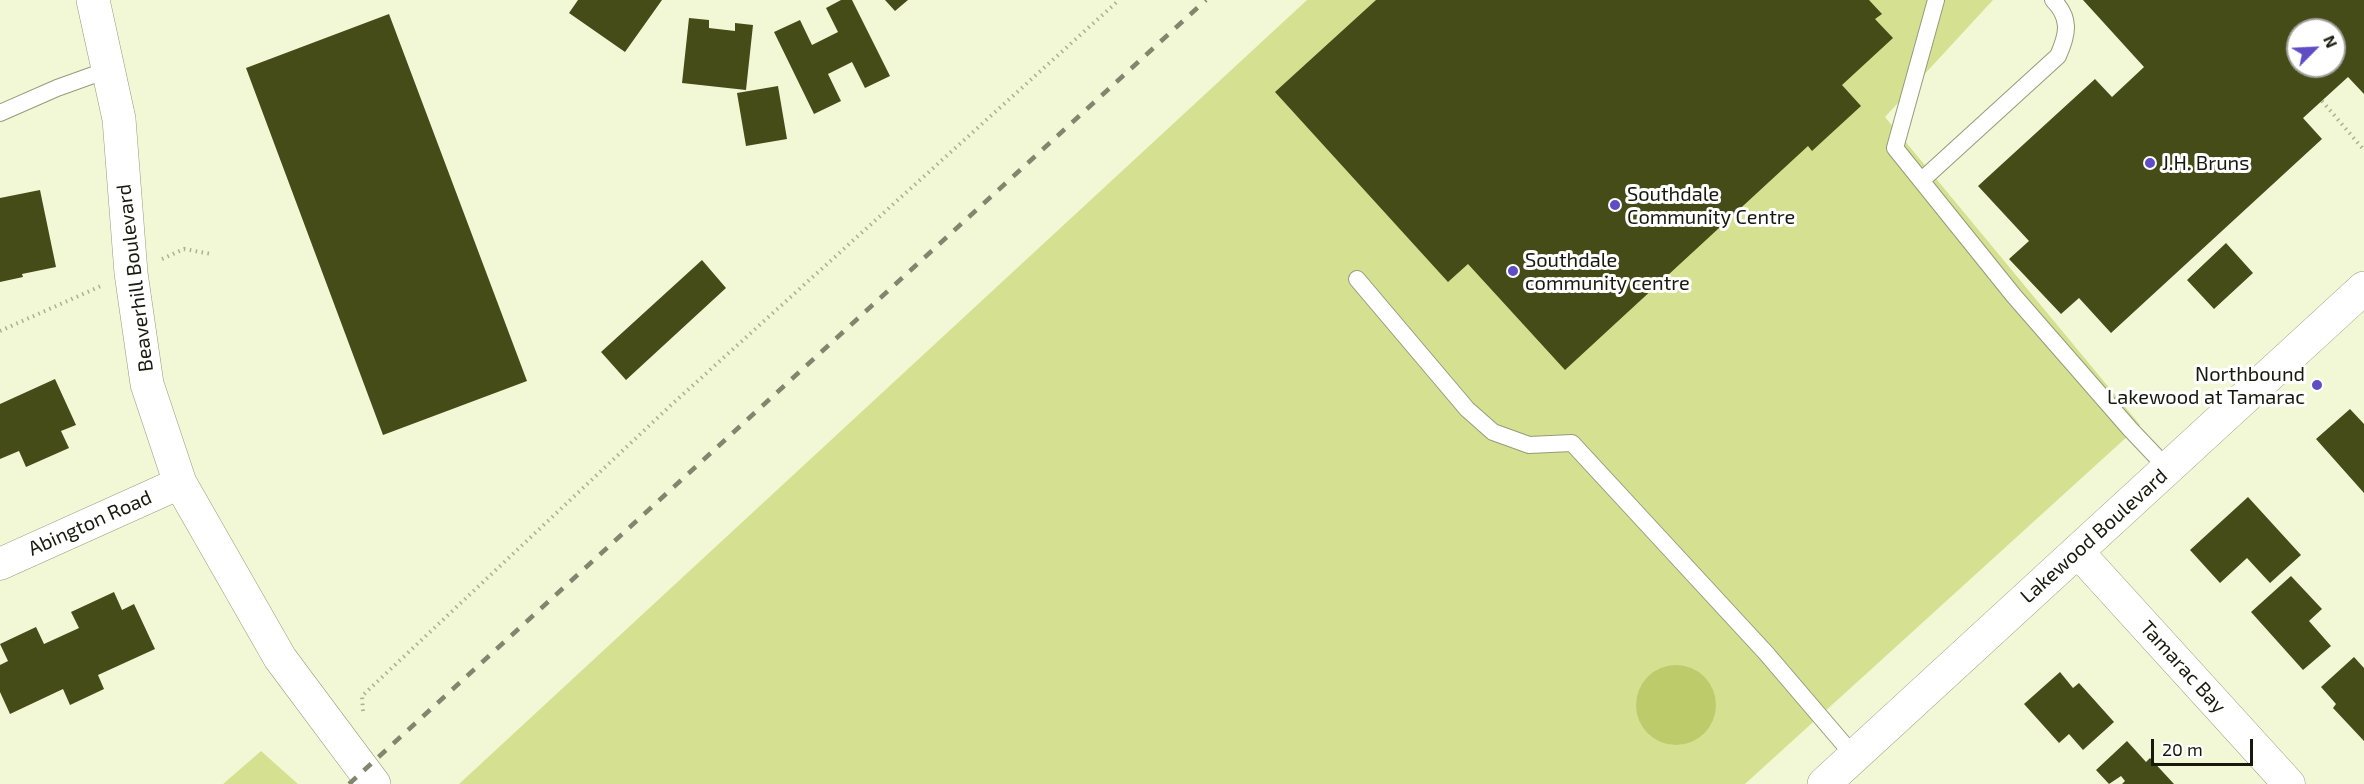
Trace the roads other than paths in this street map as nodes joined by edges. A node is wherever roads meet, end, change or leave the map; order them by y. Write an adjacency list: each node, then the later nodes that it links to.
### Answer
1 (93, 0): 4 (street, Beaverhill Boulevard)
2 (1936, 0): 6 (lane)
3 (2053, 0): 6 (lane)
4 (110, 69): 5 (lane); 10 (street, Beaverhill Boulevard)
5 (0, 113)
6 (1922, 180): 9 (lane)
7 (1357, 279): 13 (lane)
8 (2364, 288): 9 (street, Lakewood Boulevard)
9 (2168, 469): 11 (street, Lakewood Boulevard)
10 (180, 483): 12 (street, Abington Road); 14 (street, Beaverhill Boulevard)
11 (2077, 551): 13 (street, Lakewood Boulevard); 16 (street, Tamarac Bay)
12 (0, 564)
13 (1854, 756): 15 (street, Lakewood Boulevard)
14 (374, 784)
15 (1824, 784)
16 (2289, 784)

